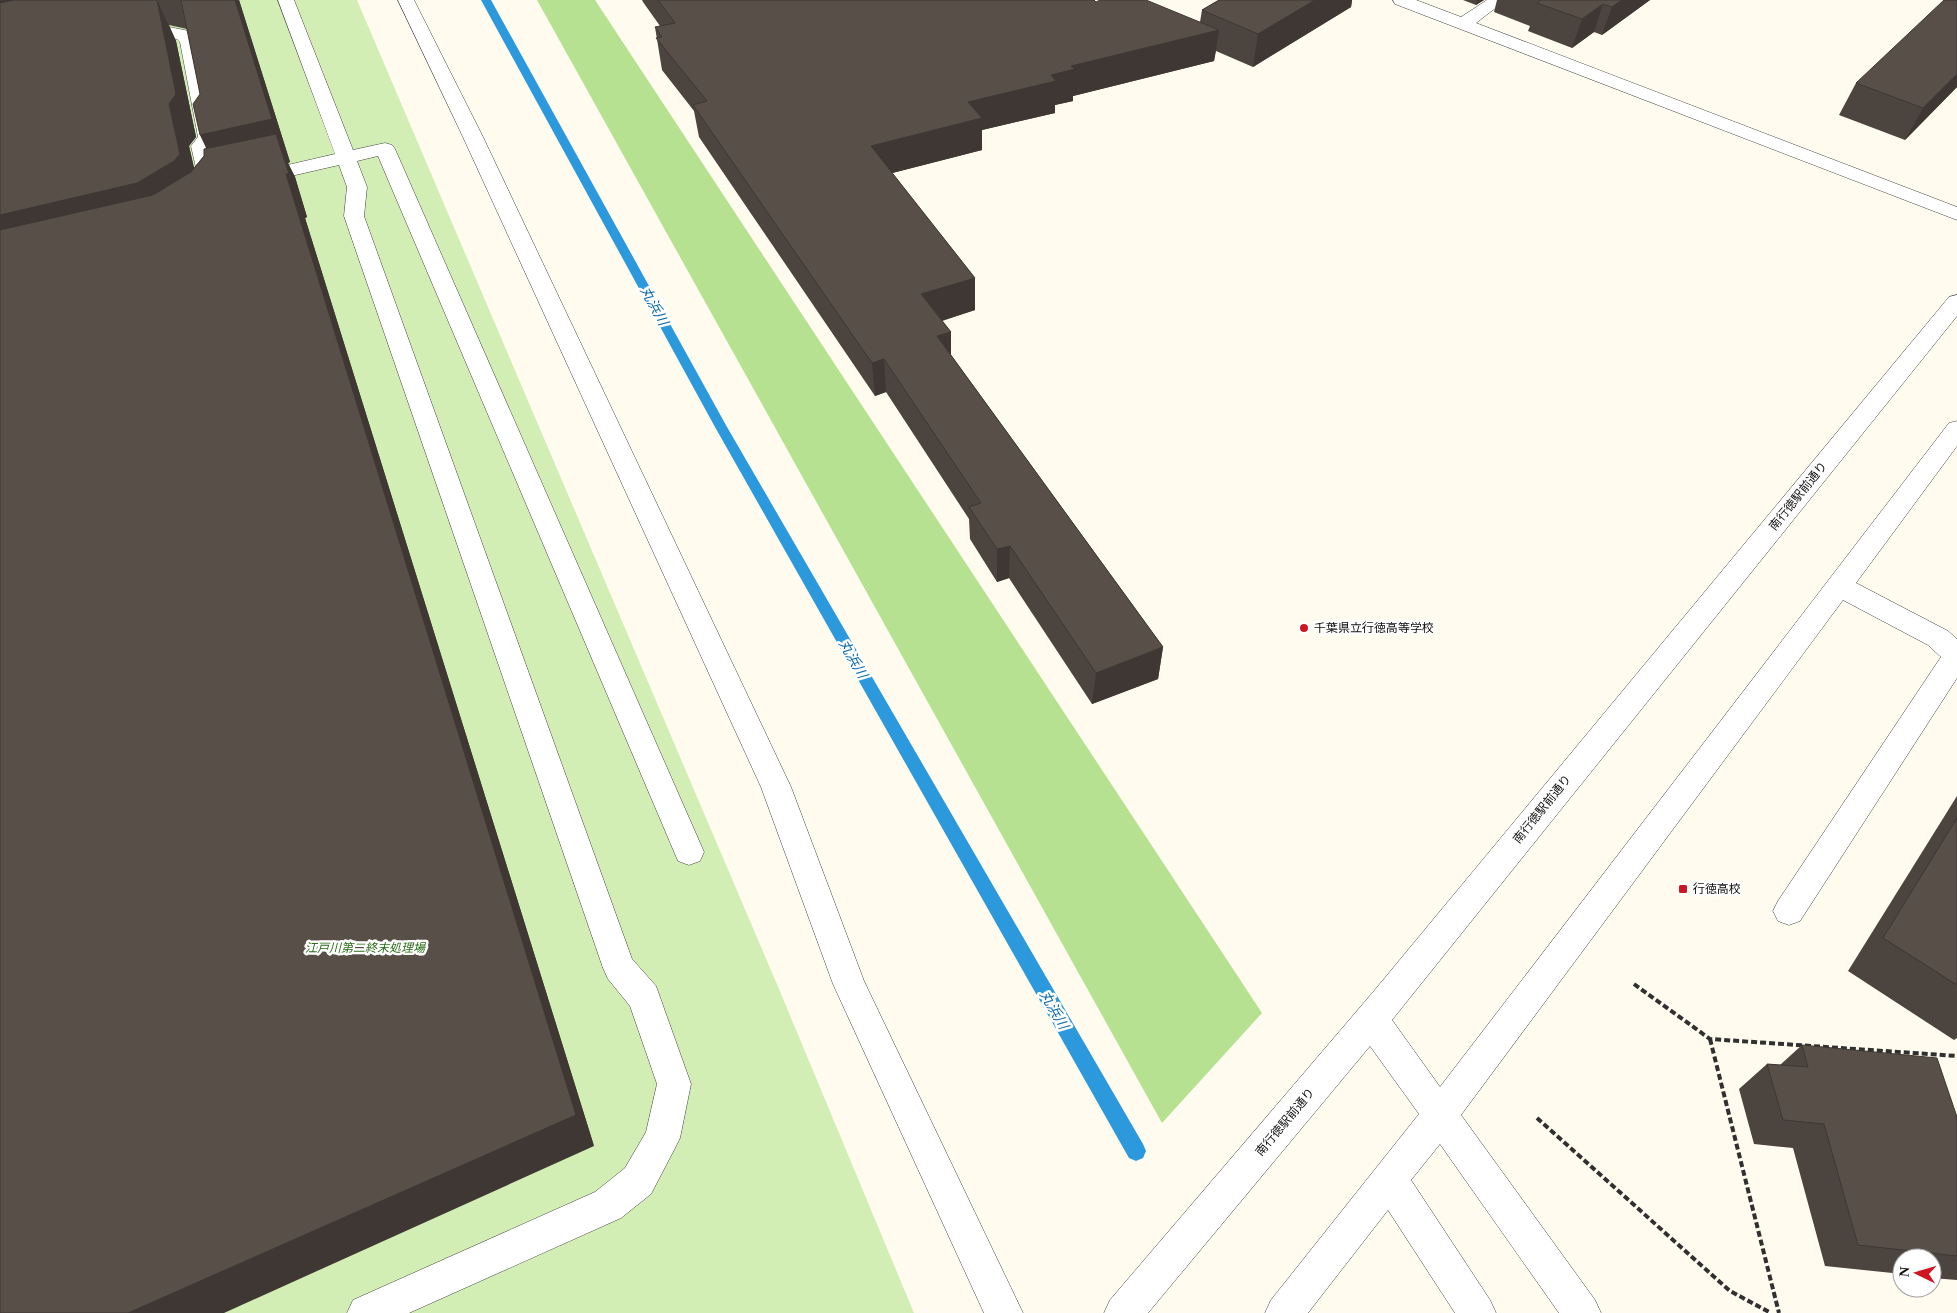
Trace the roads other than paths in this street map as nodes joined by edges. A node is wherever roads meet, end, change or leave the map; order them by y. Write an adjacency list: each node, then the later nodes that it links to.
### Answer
1 (286, 0): 7 (street)
2 (406, 0): 20 (street)
3 (1401, 0): 6 (street)
4 (1498, 0): 6 (street)
5 (118, 22): 7 (street)
6 (1463, 24): 8 (street)
7 (346, 157): 13 (street); 19 (street)
8 (1957, 214)
9 (1957, 302): 15 (street, 南行徳駅前通り)
10 (1957, 429): 11 (street)
11 (1839, 586): 12 (street); 16 (street)
12 (1957, 655): 14 (street)
13 (689, 852)
14 (1789, 911)
15 (1372, 1020): 16 (street); 18 (street, 南行徳駅前通り)
16 (1441, 1114): 17 (street); 23 (street)
17 (1389, 1180): 21 (street); 22 (street)
18 (1127, 1308)
19 (366, 1313)
20 (1004, 1313)
21 (1284, 1313)
22 (1477, 1313)
23 (1582, 1313)

